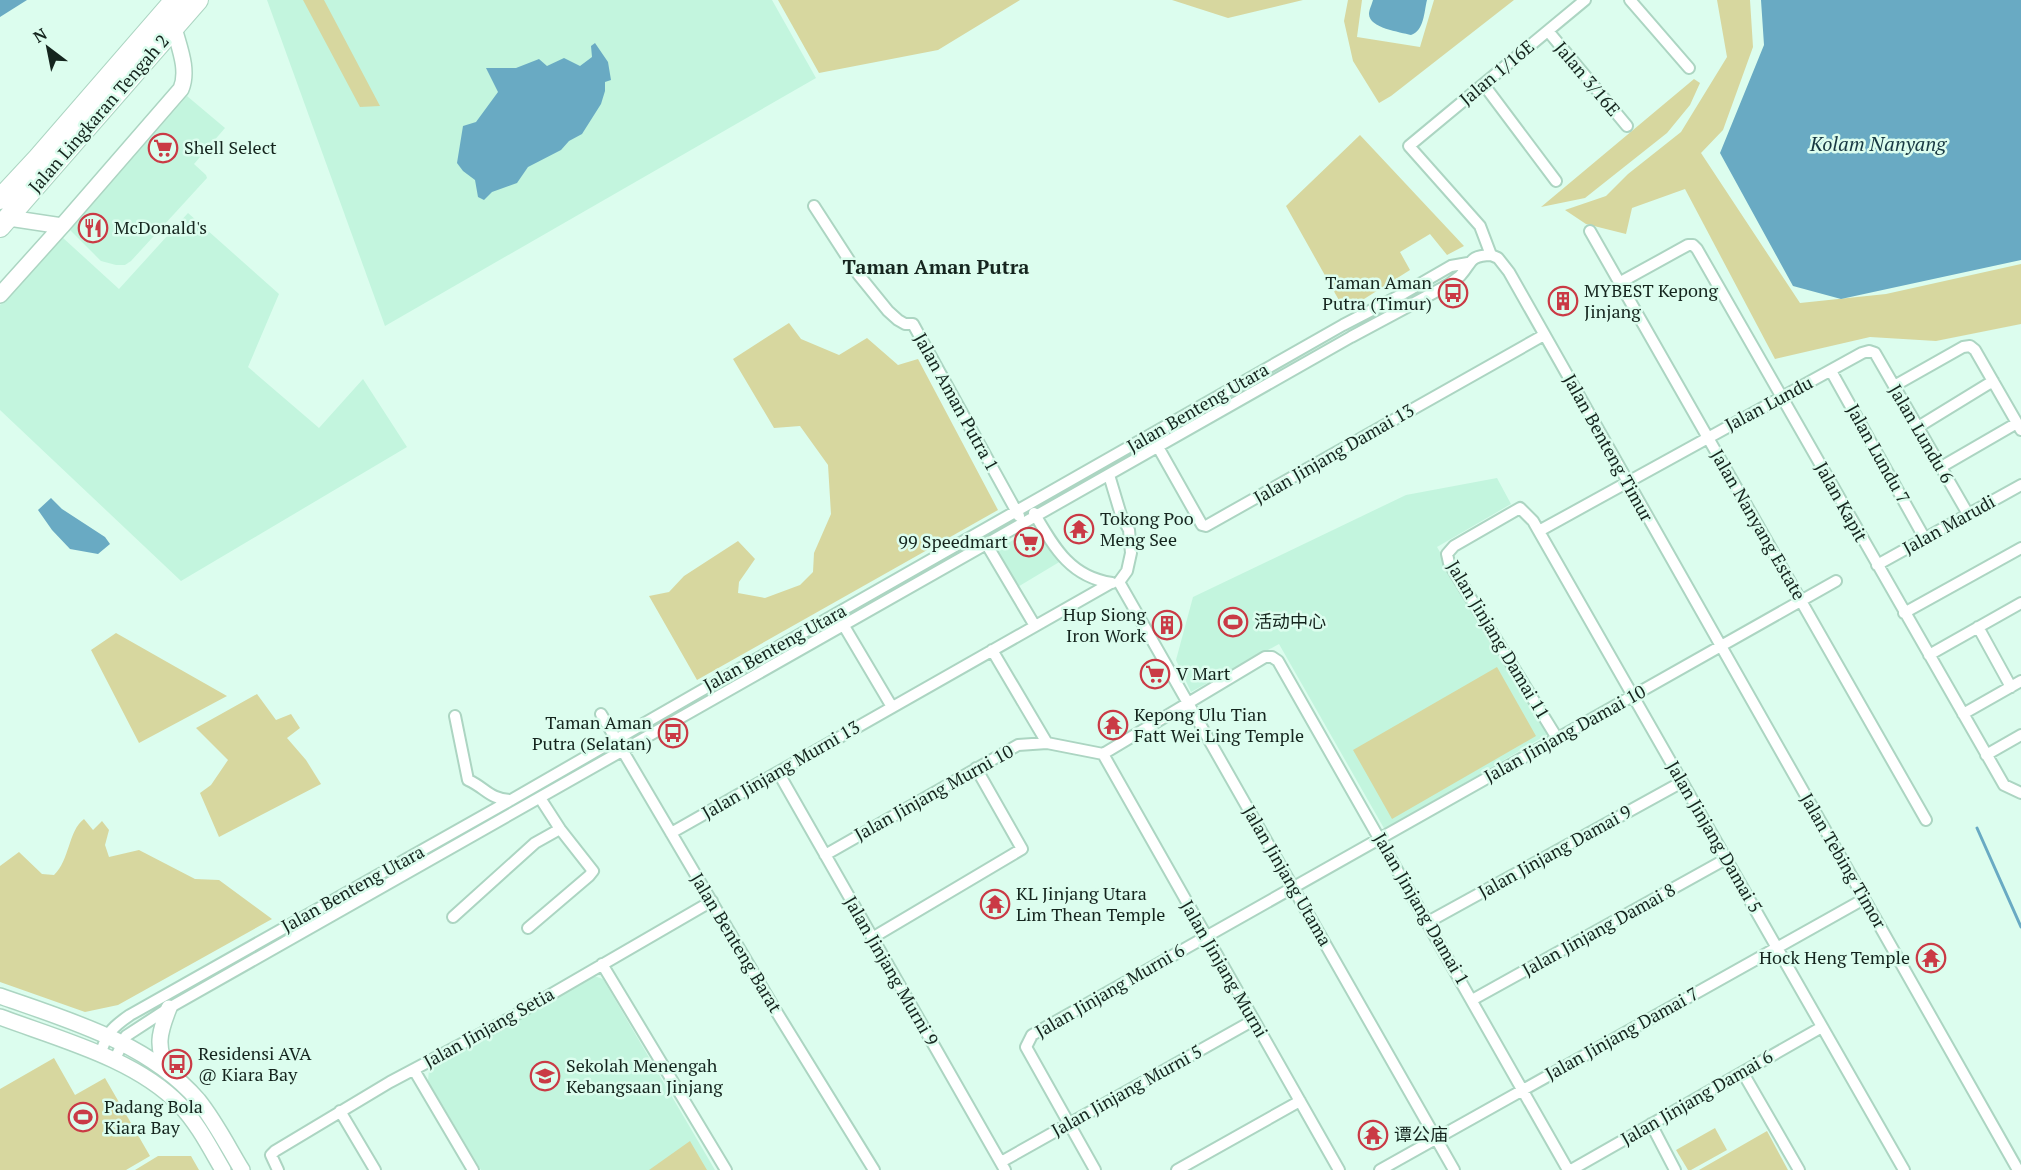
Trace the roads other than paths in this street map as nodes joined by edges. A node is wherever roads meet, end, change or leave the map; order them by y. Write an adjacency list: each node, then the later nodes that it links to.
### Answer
1 (175, 0): 11 (highway, Jalan Lingkaran Tengah 2)
2 (198, 0): 5 (highway, Jalan Lingkaran Tengah 2)
3 (1585, 0): 6 (street, Jalan 1/16E)
4 (1630, 0): 7 (street)
5 (174, 28): 13 (highway, Jalan Lingkaran Tengah 2); 14 (street)
6 (1548, 31): 8 (street, Jalan 1/16E); 9 (street, Jalan 3/16E)
7 (1689, 68)
8 (1484, 85): 10 (street); 16 (street, Jalan 1/16E)
9 (1626, 126)
10 (1556, 181)
11 (0, 199)
12 (814, 206): 36 (street, Jalan Aman Putra 1)
13 (4, 223): 14 (street)
14 (62, 226): 19 (street)
15 (1590, 231): 18 (street, Jalan Nanyang Estate)
16 (1491, 255): 17 (street, Jalan Benteng Utara); 20 (street, Jalan Benteng Timur)
17 (1468, 263): 29 (street, Jalan Benteng Utara); 34 (street, Jalan Benteng Utara)
18 (1619, 283): 25 (street, Jalan Kapit); 28 (street, Jalan Nanyang Estate)
19 (0, 295)
20 (1544, 335): 29 (street, Jalan Jinjang Damai 13); 32 (street, Jalan Benteng Timur)
21 (1875, 353): 22 (street, Jalan Lundu); 24 (street, Jalan Lundu 6)
22 (1831, 370): 25 (street, Jalan Lundu); 41 (street, Jalan Lundu 7)
23 (1993, 381): 24 (street); 26 (street); 27 (street)
24 (1894, 386): 26 (street, Jalan Lundu 6)
25 (1782, 396): 28 (street, Jalan Lundu); 44 (street, Jalan Kapit)
26 (1918, 427): 30 (street, Jalan Lundu 6)
27 (2019, 427): 30 (street)
28 (1708, 437): 32 (street, Jalan Lundu); 47 (street, Jalan Nanyang Estate)
29 (1158, 447): 31 (street, Jalan Benteng Utara)
30 (1941, 467): 37 (street, Jalan Lundu 6)
31 (1109, 476): 38 (street, Jalan Benteng Utara); 46 (street)
32 (1627, 481): 40 (street, Jalan Lundu); 53 (street, Jalan Benteng Timur)
33 (2021, 485): 37 (street, Jalan Marudi)
34 (1029, 505): 36 (street, Jalan Benteng Utara); 38 (street)
35 (1520, 508): 40 (street, Jalan Jinjang Damai 5); 66 (street, Jalan Jinjang Damai 11)
36 (1017, 512): 39 (street, Jalan Aman Putra 1); 57 (street, Jalan Benteng Utara)
37 (1968, 514): 41 (street, Jalan Marudi)
38 (1036, 517): 39 (street, Jalan Benteng Utara); 46 (street)
39 (1023, 524): 42 (street, Jalan Benteng Utara)
40 (1539, 531): 58 (street, Jalan Jinjang Damai 5)
41 (1925, 538): 44 (street, Jalan Marudi)
42 (987, 545): 50 (street, Jalan Benteng Utara); 51 (street)
43 (2021, 548): 49 (street)
44 (1877, 566): 49 (street, Jalan Kapit)
45 (1836, 581): 47 (street, Jalan Jinjang Damai 10)
46 (1115, 583): 51 (street, Jalan Jinjang Murni 13); 59 (street, Jalan Jinjang Utama)
47 (1802, 601): 53 (street, Jalan Jinjang Damai 10); 78 (street, Jalan Nanyang Estate)
48 (2020, 605): 52 (street)
49 (1904, 613): 55 (street, Jalan Kapit)
50 (844, 626): 60 (street, Jalan Benteng Utara); 61 (street)
51 (1035, 626): 54 (street, Jalan Jinjang Murni 13)
52 (1978, 627): 55 (street); 56 (street)
53 (1720, 646): 58 (street, Jalan Jinjang Damai 10); 85 (street, Jalan Tebing Timor)
54 (992, 650): 61 (street, Jalan Jinjang Murni 13); 68 (street)
55 (1929, 655): 63 (street, Jalan Kapit)
56 (2016, 684): 63 (street)
57 (697, 693): 60 (street); 67 (street, Jalan Benteng Utara)
58 (1633, 695): 66 (street, Jalan Jinjang Damai 10); 74 (street, Jalan Jinjang Damai 5)
59 (1188, 703): 70 (street); 81 (street, Jalan Jinjang Damai 1); 84 (street, Jalan Jinjang Utama)
60 (704, 705): 69 (street, Jalan Benteng Utara)
61 (892, 707): 73 (street, Jalan Jinjang Murni 13)
62 (601, 714): 67 (street, Jalan Benteng Barat)
63 (1963, 714): 71 (street, Jalan Kapit)
64 (455, 716): 77 (street)
65 (2021, 735): 71 (street)
66 (1557, 738): 81 (street, Jalan Jinjang Damai 10)
67 (616, 740): 69 (street, Jalan Benteng Barat); 77 (street, Jalan Benteng Utara)
68 (1047, 743): 70 (street); 72 (street, Jalan Jinjang Murni 10)
69 (623, 752): 76 (street, Jalan Benteng Utara); 80 (street, Jalan Benteng Barat)
70 (1103, 754): 90 (street, Jalan Jinjang Murni)
71 (1986, 755): 75 (street, Jalan Kapit)
72 (976, 768): 82 (street, Jalan Jinjang Murni 10); 91 (street)
73 (778, 772): 80 (street, Jalan Jinjang Murni 13); 82 (street, Jalan Jinjang Murni 9)
74 (1682, 782): 83 (street, Jalan Jinjang Damai 5); 88 (street, Jalan Jinjang Damai 9)
75 (2021, 793)
76 (540, 798): 79 (street); 96 (street, Jalan Benteng Utara)
77 (511, 800): 100 (street, Jalan Benteng Utara)
78 (1926, 820)
79 (560, 828): 87 (street); 89 (street)
80 (670, 833): 86 (street, Jalan Benteng Barat)
81 (1380, 837): 84 (street, Jalan Jinjang Damai 10); 88 (street, Jalan Jinjang Damai 1)
82 (825, 855): 91 (street, Jalan Jinjang Murni 9)
83 (1726, 859): 92 (street, Jalan Jinjang Damai 5); 95 (street, Jalan Jinjang Damai 8)
84 (1294, 886): 90 (street, Jalan Jinjang Murni 6); 111 (street, Jalan Jinjang Utama)
85 (1864, 899): 92 (street, Jalan Jinjang Damai 7); 129 (street, Jalan Tebing Timor)
86 (712, 901): 93 (street, Jalan Jinjang Setia); 119 (street, Jalan Benteng Barat)
87 (453, 917)
88 (1428, 922): 95 (street, Jalan Jinjang Damai 1)
89 (528, 928)
90 (1206, 936): 98 (street, Jalan Jinjang Murni); 109 (street, Jalan Jinjang Murni 6)
91 (872, 938): 112 (street, Jalan Jinjang Murni 9)
92 (1777, 948): 99 (street, Jalan Jinjang Damai 5); 106 (street, Jalan Jinjang Damai 7)
93 (602, 964): 103 (street, Jalan Jinjang Setia); 118 (street)
94 (0, 996): 100 (street)
95 (1472, 1000): 106 (street, Jalan Jinjang Damai 1)
96 (169, 1008): 101 (street, Jalan Benteng Utara); 104 (street)
97 (0, 1017): 102 (street)
98 (1254, 1020): 107 (street, Jalan Jinjang Murni); 109 (street, Jalan Jinjang Murni 5)
99 (1822, 1027): 105 (street, Jalan Jinjang Damai 6); 128 (street, Jalan Jinjang Damai 5)
100 (106, 1036): 101 (street); 102 (street)
101 (121, 1044): 102 (street, Jalan Benteng Utara); 104 (street)
102 (107, 1058): 113 (street)
103 (414, 1070): 108 (street, Jalan Jinjang Setia); 117 (street)
104 (169, 1072): 114 (street)
105 (1743, 1072): 110 (street, Jalan Jinjang Damai 6); 127 (street)
106 (1523, 1090): 111 (street, Jalan Jinjang Damai 7); 125 (street, Jalan Jinjang Damai 1)
107 (1300, 1101): 121 (street); 122 (street, Jalan Jinjang Murni)
108 (340, 1111): 115 (street, Jalan Jinjang Setia); 116 (street)
109 (1069, 1124): 112 (street, Jalan Jinjang Murni 5); 120 (street)
110 (1651, 1124): 125 (street, Jalan Jinjang Damai 6); 126 (street)
111 (1437, 1138): 123 (street, Jalan Jinjang Damai 7); 124 (street, Jalan Jinjang Utama)
112 (1003, 1166)
113 (222, 1167)
114 (242, 1170)
115 (278, 1170)
116 (375, 1170)
117 (473, 1170)
118 (726, 1170)
119 (874, 1170)
120 (1095, 1170)
121 (1177, 1170)
122 (1339, 1170)
123 (1380, 1170)
124 (1454, 1170)
125 (1570, 1170)
126 (1675, 1170)
127 (1798, 1170)
128 (1904, 1170)
129 (2018, 1170)

